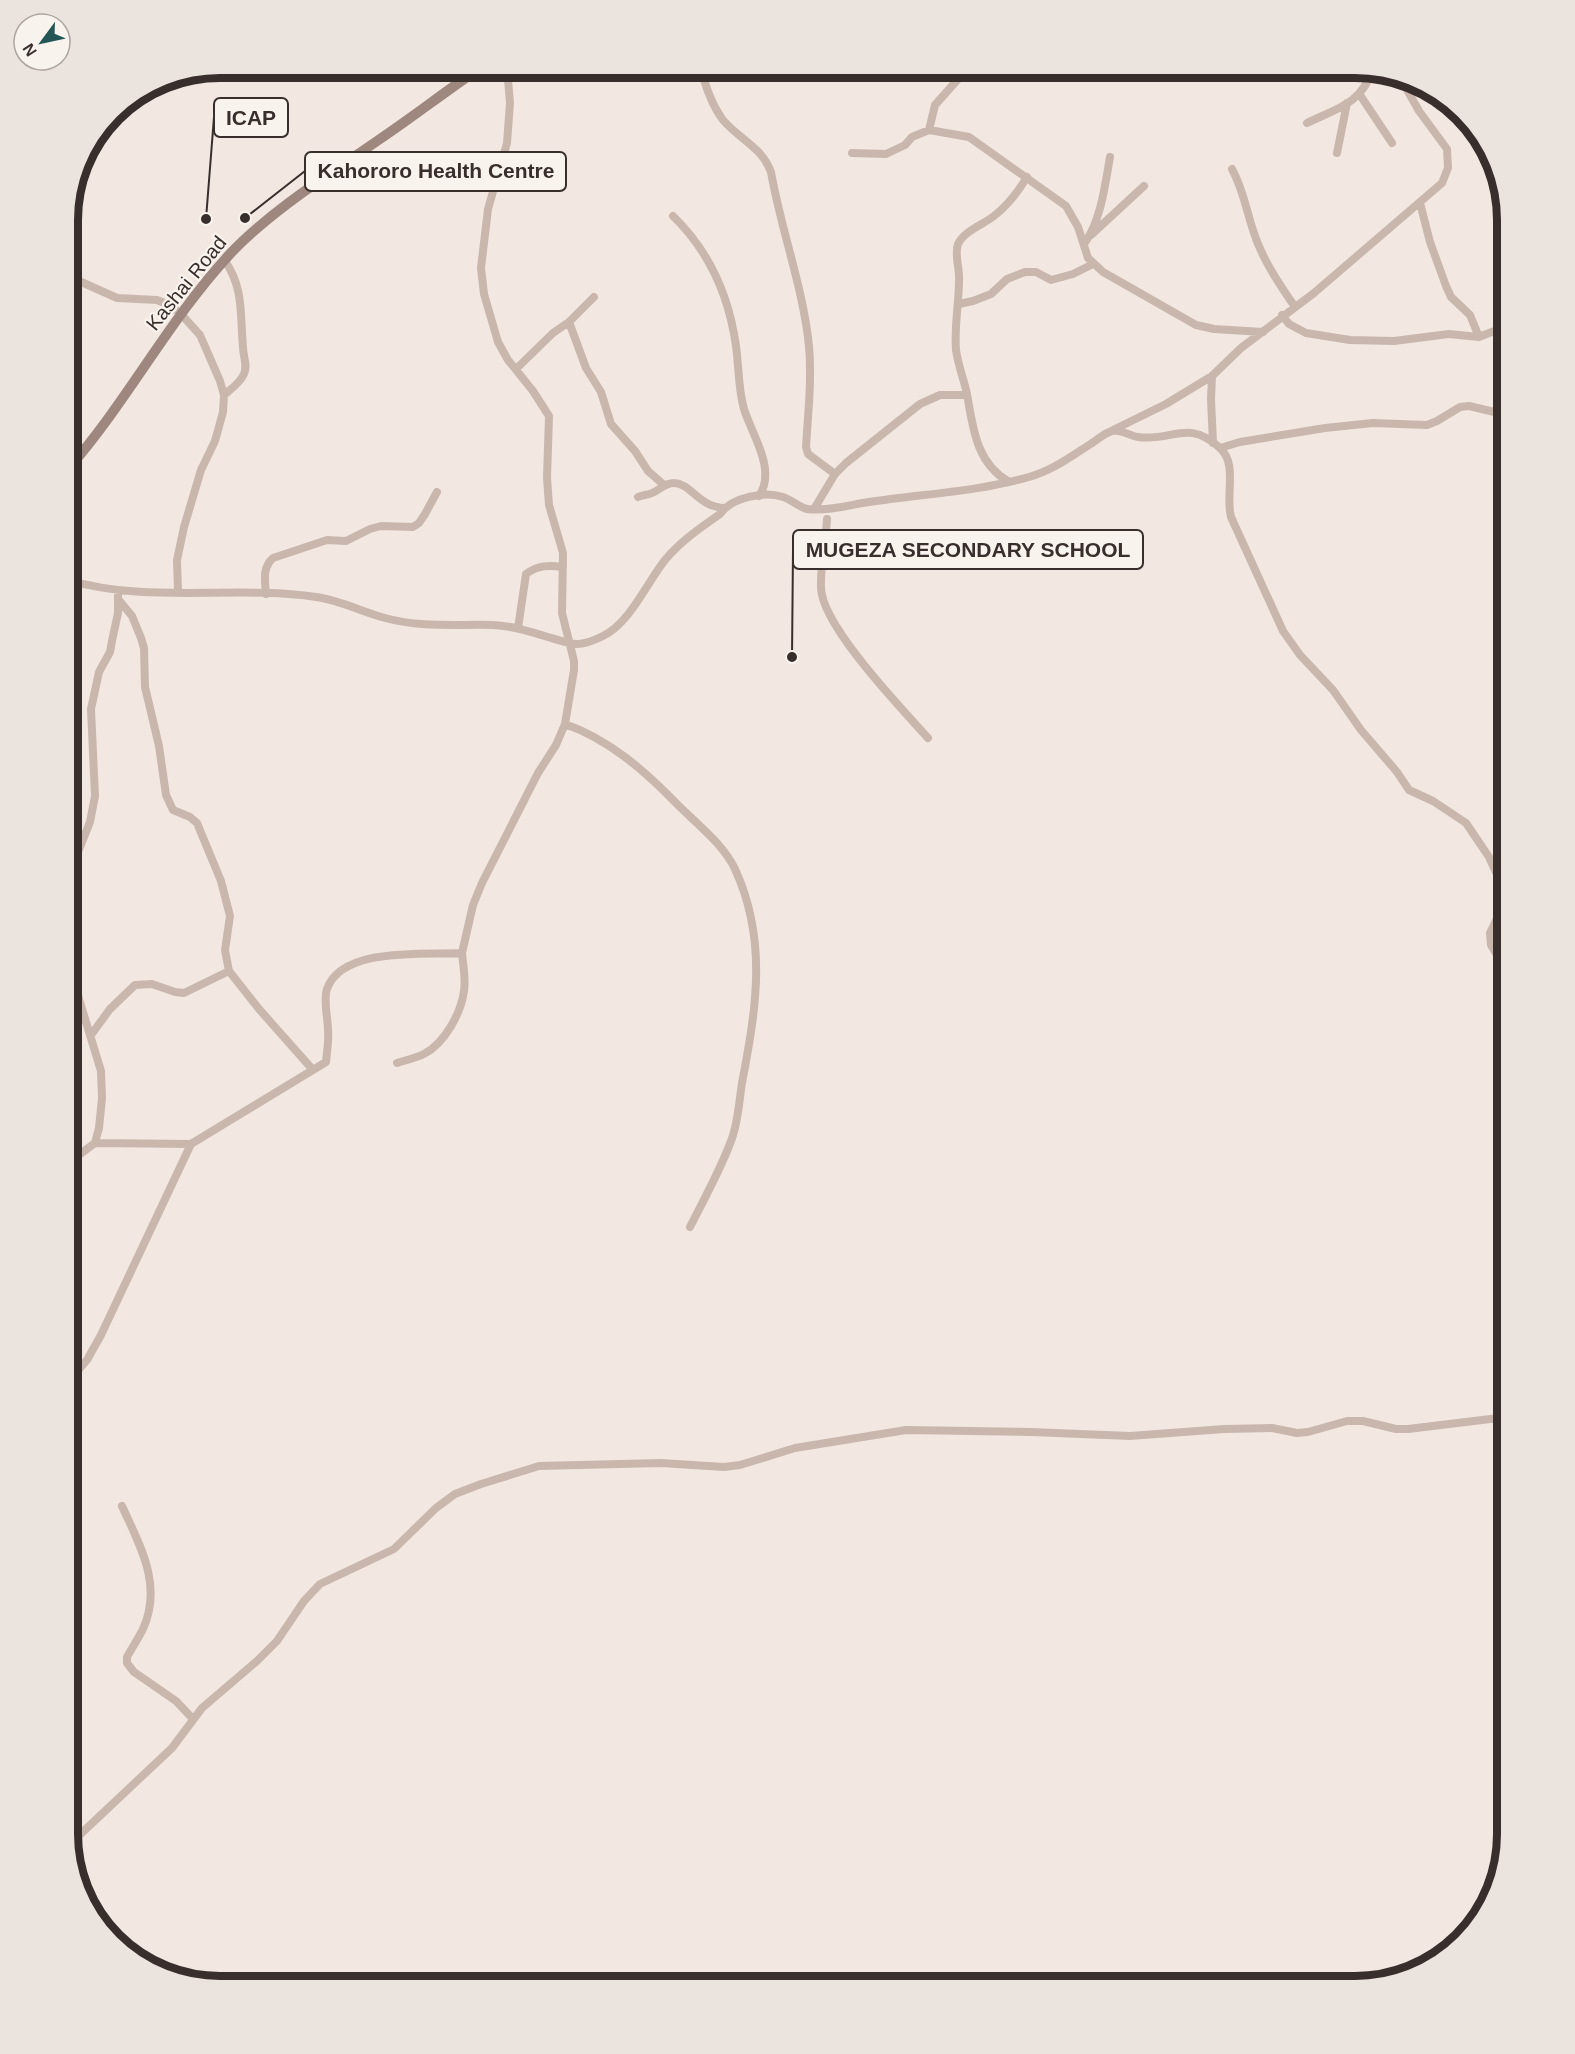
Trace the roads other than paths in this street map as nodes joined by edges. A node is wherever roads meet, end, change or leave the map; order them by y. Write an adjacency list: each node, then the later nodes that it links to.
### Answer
1 (466, 78): 22 (street, Kashai Road)
2 (508, 78): 34 (street)
3 (704, 78): 42 (street)
4 (959, 78): 10 (street)
5 (1369, 79): 7 (street)
6 (1406, 88): 18 (street)
7 (1360, 95): 8 (street); 11 (street)
8 (1347, 103): 9 (street); 13 (street)
9 (1306, 123)
10 (929, 130): 12 (street); 16 (street)
11 (1392, 143)
12 (852, 153)
13 (1337, 153)
14 (1110, 157): 20 (street)
15 (1232, 169): 27 (street)
16 (1027, 177): 21 (street); 26 (street)
17 (1144, 186): 20 (street)
18 (1420, 203): 27 (street); 33 (street)
19 (673, 216): 47 (street)
20 (1090, 236): 21 (street)
21 (1084, 244): 23 (street)
22 (225, 261): 28 (street, Kashai Road); 36 (street)
23 (1093, 264): 26 (street); 32 (street)
24 (78, 281): 28 (street)
25 (594, 297): 30 (street)
26 (959, 304): 37 (street)
27 (1295, 308): 29 (street)
28 (180, 313): 36 (street); 41 (street, Kashai Road)
29 (1282, 315): 32 (street); 33 (street)
30 (569, 322): 34 (street); 44 (street)
31 (1497, 330): 33 (street)
32 (1263, 332): 35 (street)
33 (1479, 337)
34 (516, 369): 51 (street)
35 (1212, 376): 39 (street); 40 (street)
36 (224, 394): 53 (street)
37 (967, 394): 42 (street); 43 (street)
38 (1497, 412): 40 (street)
39 (1109, 432): 40 (street); 43 (street)
40 (1216, 446): 61 (street)
41 (78, 456)
42 (835, 474): 49 (street)
43 (1009, 482): 49 (street)
44 (664, 485): 46 (street); 48 (street)
45 (437, 492): 55 (street)
46 (638, 496)
47 (759, 496): 48 (street); 49 (street)
48 (724, 508): 57 (street)
49 (814, 509)
50 (827, 519): 59 (street)
51 (563, 567): 56 (street); 57 (street)
52 (78, 583): 54 (street)
53 (178, 593): 54 (street); 55 (street)
54 (118, 594): 60 (street); 65 (street)
55 (266, 594): 56 (street)
56 (518, 628): 57 (street)
57 (569, 643): 58 (street)
58 (565, 724): 63 (street); 73 (street)
59 (928, 738)
60 (78, 852)
61 (1497, 874)
62 (1497, 918): 64 (street)
63 (462, 953): 68 (street); 69 (street)
64 (1497, 955)
65 (229, 971): 67 (street); 69 (street)
66 (78, 994): 67 (street)
67 (91, 1035): 70 (street)
68 (397, 1062)
69 (313, 1070): 71 (street)
70 (95, 1143): 71 (street); 72 (street)
71 (191, 1144): 74 (street)
72 (78, 1156)
73 (690, 1227)
74 (78, 1370)
75 (1497, 1418): 77 (street)
76 (122, 1506): 77 (street)
77 (193, 1719): 78 (street)
78 (78, 1836)

